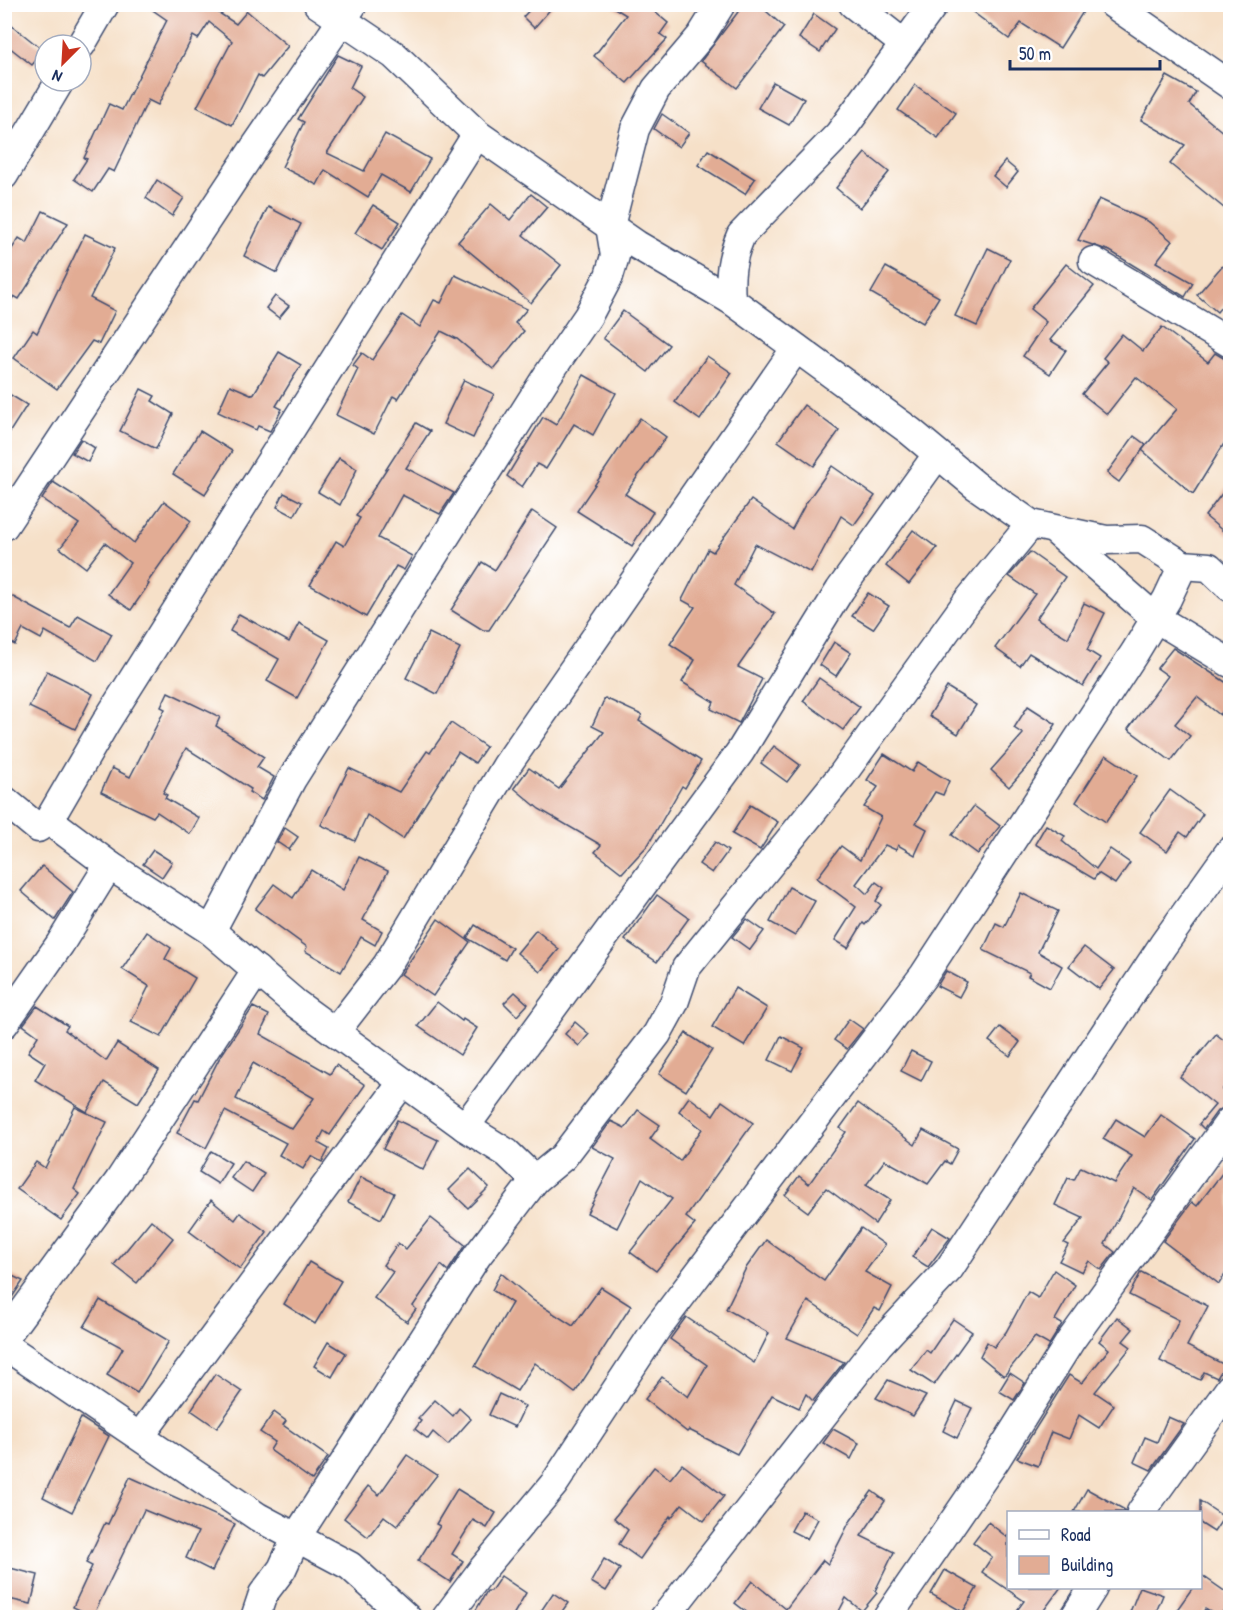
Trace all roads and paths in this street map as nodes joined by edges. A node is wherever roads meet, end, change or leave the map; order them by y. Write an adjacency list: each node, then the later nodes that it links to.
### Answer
1 (105, 4): 8 (street)
2 (318, 4): 7 (street)
3 (721, 4): 14 (street)
4 (853, 4): 9 (street)
5 (934, 4): 9 (street)
6 (1113, 4): 10 (street)
7 (348, 13): 12 (street); 21 (street)
8 (88, 33)
9 (904, 44): 17 (street)
10 (1230, 85)
11 (53, 93): 13 (street)
12 (477, 134): 14 (street); 28 (street)
13 (4, 175)
14 (610, 226): 15 (street)
15 (626, 251): 17 (street); 31 (street)
16 (1093, 261): 18 (street)
17 (731, 300): 19 (street)
18 (1230, 343)
19 (796, 348): 20 (street); 34 (street)
20 (937, 455): 22 (street); 37 (street)
21 (4, 526)
22 (1044, 528): 23 (street); 25 (street); 38 (street)
23 (1183, 565): 24 (street); 25 (street)
24 (1230, 587)
25 (1154, 617): 26 (street); 48 (street)
26 (1230, 663)
27 (4, 800): 28 (street)
28 (49, 820): 30 (street)
29 (1230, 851): 49 (street)
30 (109, 865): 31 (street); 33 (street)
31 (211, 931): 32 (street)
32 (257, 970): 34 (street); 39 (street)
33 (4, 1024)
34 (335, 1032): 35 (street)
35 (402, 1083): 37 (street); 42 (street)
36 (1230, 1121): 50 (street)
37 (465, 1127): 38 (street)
38 (535, 1180): 44 (street)
39 (4, 1338)
40 (4, 1345): 42 (street)
41 (1230, 1388): 43 (street)
42 (141, 1435): 44 (street)
43 (1143, 1511)
44 (297, 1536): 46 (street); 47 (street)
45 (1092, 1589): 51 (street)
46 (255, 1617)
47 (407, 1617)
48 (446, 1617)
49 (664, 1617)
50 (887, 1617)
51 (1074, 1617)

